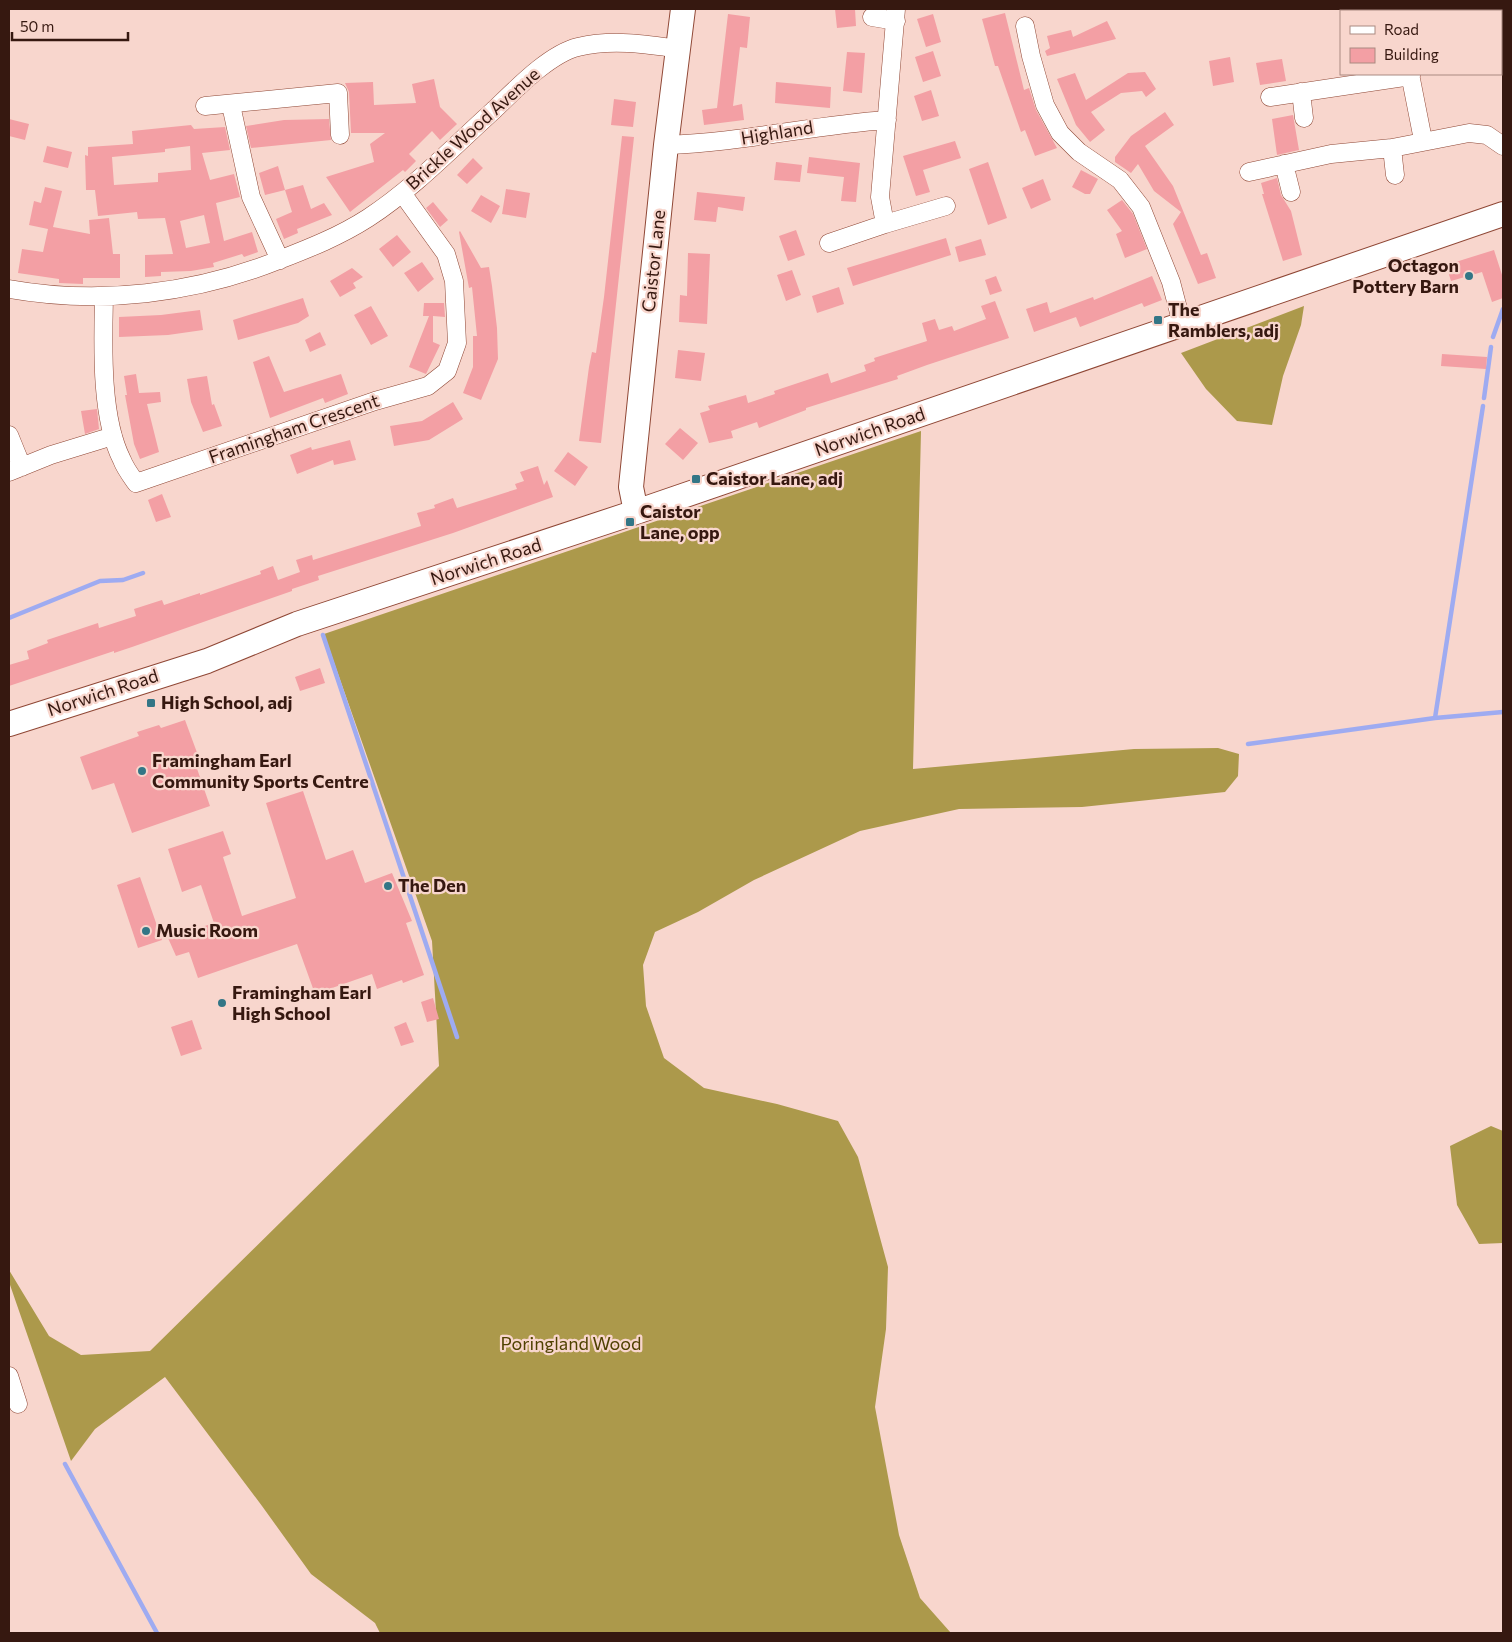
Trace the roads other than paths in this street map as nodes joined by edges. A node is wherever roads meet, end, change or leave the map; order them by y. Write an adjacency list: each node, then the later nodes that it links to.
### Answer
1 (683, 9): 5 (main road, Caistor Lane)
2 (896, 15): 3 (street); 12 (street)
3 (872, 17)
4 (1024, 26): 30 (street)
5 (679, 49): 16 (main road, Caistor Lane); 22 (street, Brickle Wood Avenue)
6 (1410, 75): 7 (street); 14 (street)
7 (1301, 92): 8 (street); 11 (street)
8 (1270, 97)
9 (231, 105): 10 (street); 13 (street); 27 (street)
10 (205, 106)
11 (1304, 118)
12 (887, 120): 16 (street, Highland); 25 (street)
13 (340, 135)
14 (1423, 140): 15 (street); 17 (street)
15 (1501, 140)
16 (666, 145): 34 (main road, Caistor Lane)
17 (1392, 148): 18 (street); 20 (street)
18 (1284, 164): 19 (street); 21 (street)
19 (1249, 172)
20 (1395, 175)
21 (1291, 192)
22 (402, 193): 27 (street, Brickle Wood Avenue); 32 (street, Framingham Crescent)
23 (946, 206): 25 (street)
24 (1503, 214): 30 (main road, Norwich Road)
25 (885, 224): 26 (street)
26 (829, 243)
27 (280, 260): 29 (street, Brickle Wood Avenue)
28 (9, 289): 29 (street, Brickle Wood Avenue)
29 (104, 296): 32 (street, Framingham Crescent)
30 (1182, 324): 34 (main road, Norwich Road)
31 (9, 435): 33 (street)
32 (113, 436): 33 (street)
33 (15, 469)
34 (636, 512): 35 (main road, Norwich Road)
35 (9, 724)
36 (9, 1376): 37 (street)
37 (18, 1404)

